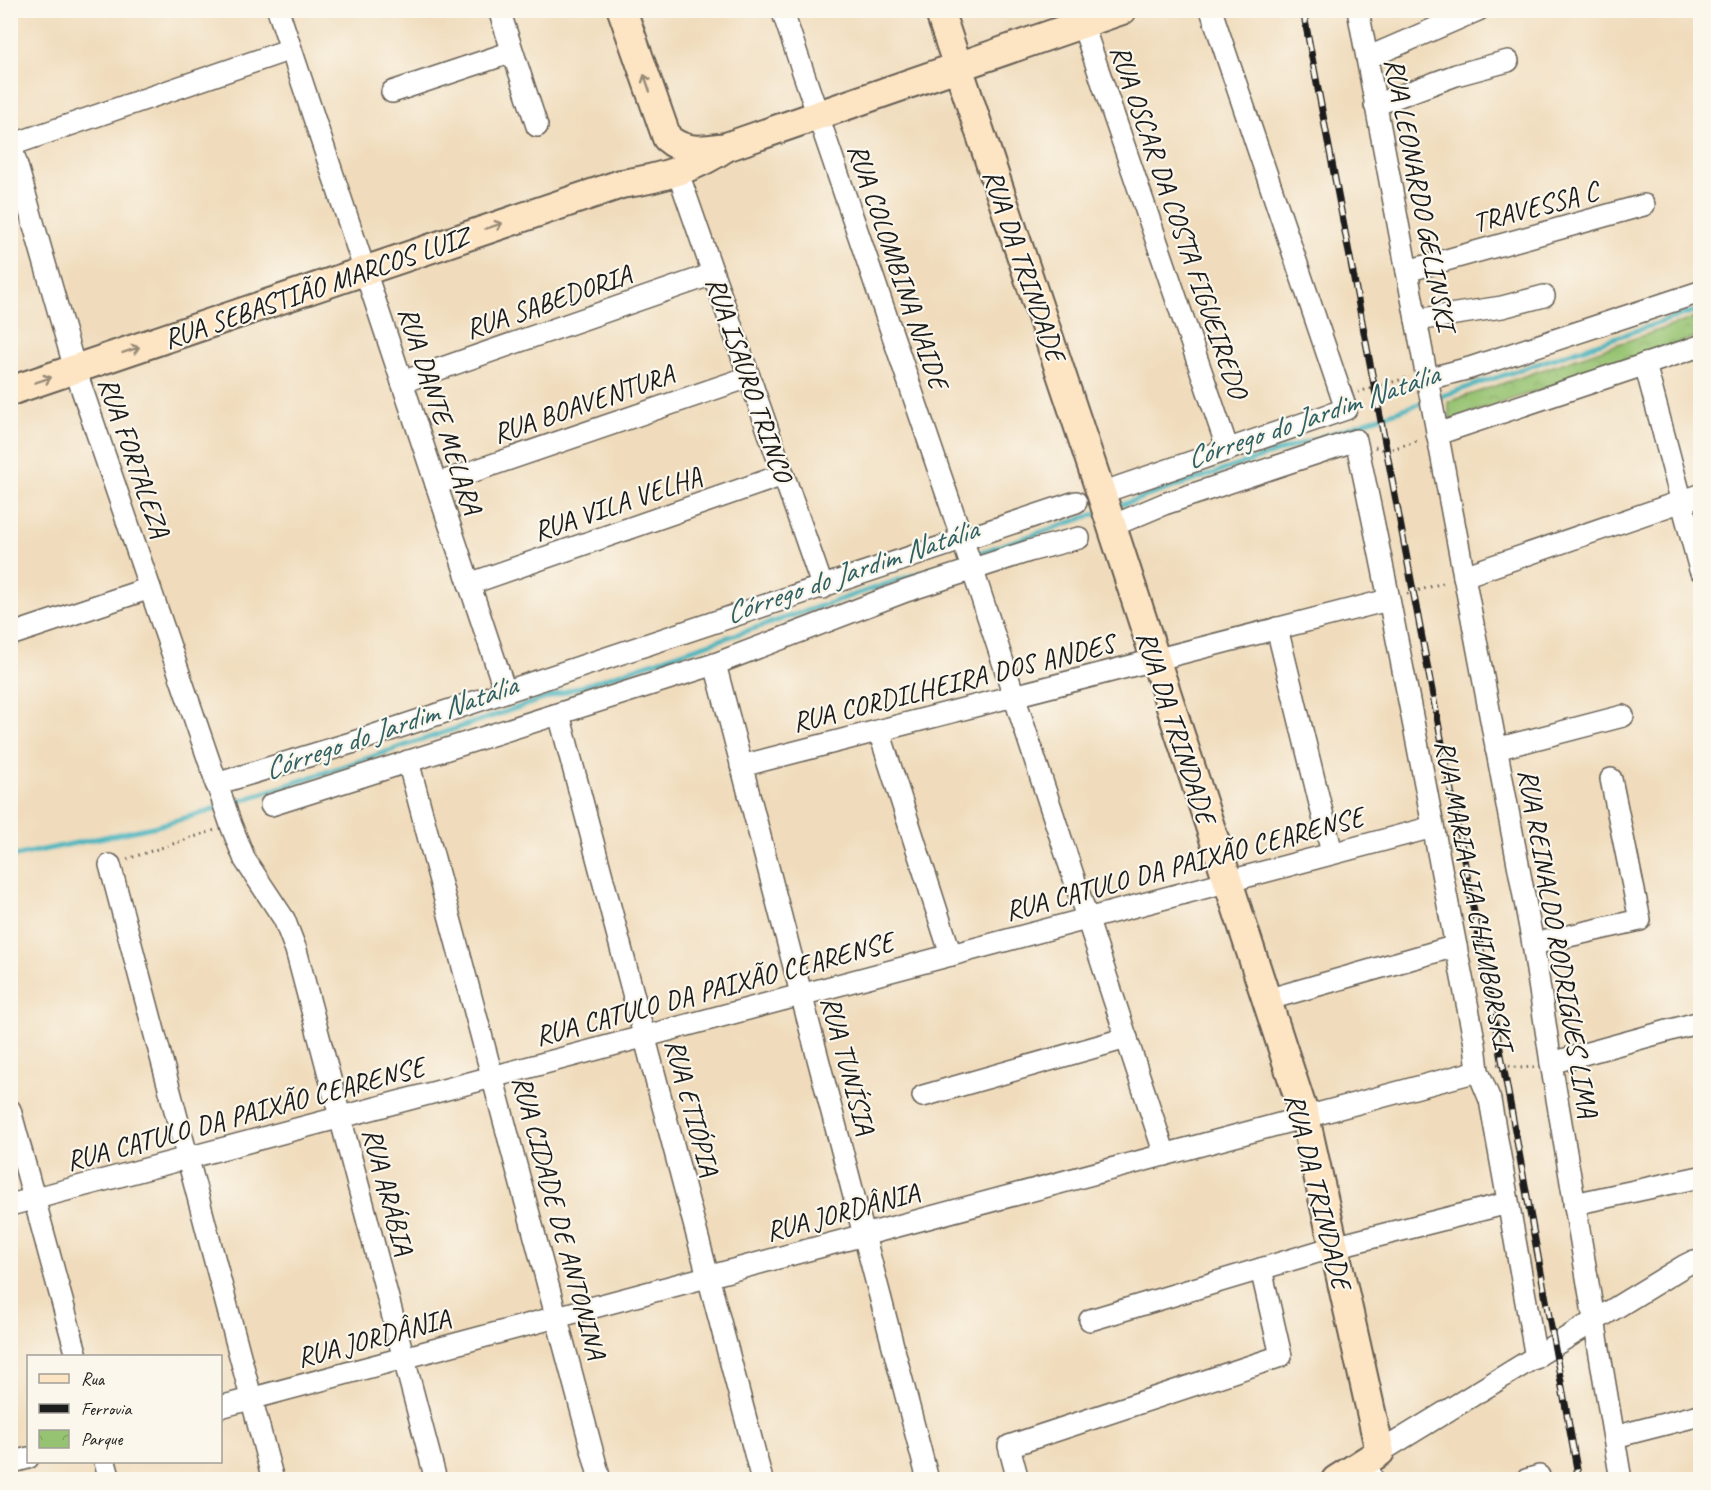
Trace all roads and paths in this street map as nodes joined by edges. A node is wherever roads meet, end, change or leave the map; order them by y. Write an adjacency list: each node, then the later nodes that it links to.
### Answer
1 (278, 10): 11 (street, RUA DANTE MELARA)
2 (499, 10): 12 (street)
3 (622, 10): 20 (main road, one-way to 3)
4 (782, 10): 18 (street, RUA COLOMBINA NAIDE)
5 (939, 10): 15 (main road, RUA DA TRINDADE)
6 (1122, 10): 10 (main road, RUA SEBASTIÃO MARCOS LUIZ)
7 (1210, 10): 39 (street)
8 (1358, 10): 13 (street, RUA LEONARDO GELINSKI)
9 (1478, 10): 13 (street)
10 (1080, 17): 15 (main road, RUA SEBASTIÃO MARCOS LUIZ); 42 (street, RUA OSCAR DA COSTA FIGUEIREDO)
11 (291, 49): 21 (street); 26 (street, RUA DANTE MELARA)
12 (512, 52): 16 (street); 19 (street)
13 (1367, 58): 17 (street, RUA LEONARDO GELINSKI)
14 (1508, 61): 17 (street)
15 (958, 66): 18 (main road, RUA SEBASTIÃO MARCOS LUIZ); 45 (main road, RUA DA TRINDADE)
16 (392, 92)
17 (1376, 105): 27 (street, RUA LEONARDO GELINSKI)
18 (818, 114): 22 (main road, RUA SEBASTIÃO MARCOS LUIZ); 49 (street, RUA COLOMBINA NAIDE)
19 (537, 126)
20 (667, 138): 22 (main road, RUA SEBASTIÃO MARCOS LUIZ); 24 (main road, RUA SEBASTIÃO MARCOS LUIZ)
21 (10, 145): 34 (street, RUA FORTALEZA)
22 (726, 147): 23 (main road, RUA SEBASTIÃO MARCOS LUIZ)
23 (677, 170): 24 (main road, RUA SEBASTIÃO MARCOS LUIZ); 28 (street, RUA ISAURO TRINCO)
24 (621, 184): 26 (main road, RUA SEBASTIÃO MARCOS LUIZ, one-way to 24)
25 (1644, 205): 27 (street, TRAVESSA C)
26 (364, 269): 34 (main road, RUA SEBASTIÃO MARCOS LUIZ, one-way to 26); 37 (street, RUA DANTE MELARA)
27 (1407, 271): 31 (street, RUA LEONARDO GELINSKI)
28 (713, 274): 35 (street, RUA ISAURO TRINCO); 37 (street, RUA SABEDORIA)
29 (1701, 292): 36 (street)
30 (1544, 296): 31 (street)
31 (1416, 320): 36 (street, RUA LEONARDO GELINSKI)
32 (1701, 346): 33 (street)
33 (1645, 364): 40 (street); 46 (street)
34 (75, 369): 38 (main road, RUA SEBASTIÃO MARCOS LUIZ, one-way to 34); 54 (street, RUA FORTALEZA)
35 (749, 377): 43 (street, RUA ISAURO TRINCO); 44 (street, RUA BOAVENTURA)
36 (1427, 380): 39 (path); 40 (street, RUA LEONARDO GELINSKI)
37 (402, 382): 44 (street, RUA DANTE MELARA)
38 (10, 391)
39 (1344, 403): 42 (street)
40 (1436, 426): 41 (path); 52 (street, RUA REINALDO RODRIGUES LIMA)
41 (1356, 440): 47 (street); 56 (street, RUA MARIA LIA CHIMBORSKI)
42 (1228, 450): 45 (street)
43 (783, 475): 53 (street, RUA VILA VELHA); 55 (street, RUA ISAURO TRINCO)
44 (436, 484): 53 (street, RUA DANTE MELARA)
45 (1089, 498): 47 (main road, RUA DA TRINDADE); 49 (street)
46 (1691, 498): 50 (street); 52 (street)
47 (1112, 526): 59 (main road, RUA DA TRINDADE)
48 (1079, 538): 51 (street)
49 (963, 540): 51 (street, RUA COLOMBINA NAIDE); 55 (street)
50 (1701, 570)
51 (973, 571): 60 (street); 62 (street, RUA COLOMBINA NAIDE)
52 (1464, 576): 56 (path); 66 (street, RUA REINALDO RODRIGUES LIMA)
53 (469, 584): 61 (street, RUA DANTE MELARA)
54 (150, 588): 58 (street); 70 (street, RUA FORTALEZA)
55 (823, 588): 61 (street)
56 (1388, 600): 57 (street, RUA CORDILHEIRA DOS ANDES); 73 (street, RUA MARIA LIA CHIMBORSKI)
57 (1277, 628): 59 (street, RUA CORDILHEIRA DOS ANDES); 74 (street)
58 (10, 635)
59 (1155, 660): 62 (street, RUA CORDILHEIRA DOS ANDES); 76 (main road, RUA DA TRINDADE)
60 (715, 664): 63 (street); 68 (street, RUA TUNÍSIA)
61 (505, 691): 70 (street)
62 (1014, 696): 65 (street, RUA CORDILHEIRA DOS ANDES); 77 (street, RUA COLOMBINA NAIDE)
63 (559, 714): 67 (street); 84 (street, RUA ETIÓPIA)
64 (1623, 716): 66 (street)
65 (879, 731): 68 (street, RUA CORDILHEIRA DOS ANDES); 80 (street)
66 (1496, 748): 78 (street, RUA REINALDO RODRIGUES LIMA)
67 (408, 761): 71 (street); 88 (street, RUA CIDADE DE ANTONINA)
68 (741, 766): 81 (street, RUA TUNÍSIA)
69 (1611, 779): 78 (street)
70 (216, 784): 72 (street, RUA ARÁBIA)
71 (270, 804)
72 (231, 825): 75 (path); 91 (street, RUA ARÁBIA)
73 (1432, 827): 74 (street, RUA CATULO DA PAIXÃO CEARENSE); 79 (street, RUA MARIA LIA CHIMBORSKI)
74 (1332, 853): 76 (street, RUA CATULO DA PAIXÃO CEARENSE)
75 (110, 865): 94 (street)
76 (1227, 881): 77 (street, RUA CATULO DA PAIXÃO CEARENSE); 82 (main road, RUA DA TRINDADE)
77 (1088, 918): 80 (street, RUA CATULO DA PAIXÃO CEARENSE); 85 (street, RUA COLOMBINA NAIDE)
78 (1533, 944): 86 (street, RUA REINALDO RODRIGUES LIMA)
79 (1456, 946): 82 (street); 87 (street, RUA MARIA LIA CHIMBORSKI)
80 (951, 955): 81 (street, RUA CATULO DA PAIXÃO CEARENSE)
81 (801, 995): 84 (street, RUA CATULO DA PAIXÃO CEARENSE); 100 (street, RUA TUNÍSIA)
82 (1266, 1000): 92 (main road, RUA DA TRINDADE)
83 (1701, 1023): 86 (street)
84 (645, 1036): 88 (street, RUA CATULO DA PAIXÃO CEARENSE); 104 (street, RUA ETIÓPIA)
85 (1127, 1038): 89 (street); 93 (street, RUA COLOMBINA NAIDE)
86 (1551, 1064): 87 (path); 98 (street, RUA REINALDO RODRIGUES LIMA)
87 (1478, 1071): 92 (street, RUA JORDÂNIA); 97 (street, RUA MARIA LIA CHIMBORSKI)
88 (492, 1077): 91 (street, RUA CATULO DA PAIXÃO CEARENSE); 105 (street, RUA CIDADE DE ANTONINA)
89 (923, 1096)
90 (10, 1110): 96 (street)
91 (340, 1117): 94 (street, RUA CATULO DA PAIXÃO CEARENSE); 109 (street, RUA ARÁBIA)
92 (1305, 1118): 93 (street, RUA JORDÂNIA); 101 (main road, RUA DA TRINDADE)
93 (1165, 1155): 100 (street, RUA JORDÂNIA)
94 (188, 1158): 96 (street, RUA CATULO DA PAIXÃO CEARENSE); 111 (street)
95 (1701, 1177): 98 (street)
96 (34, 1198): 99 (street, RUA CATULO DA PAIXÃO CEARENSE); 108 (street)
97 (1508, 1203): 101 (street); 110 (street, RUA MARIA LIA CHIMBORSKI)
98 (1574, 1204): 107 (street, RUA REINALDO RODRIGUES LIMA)
99 (10, 1205)
100 (864, 1235): 104 (street, RUA JORDÂNIA); 124 (street, RUA TUNÍSIA)
101 (1334, 1247): 103 (street); 118 (main road, RUA DA TRINDADE)
102 (1701, 1260): 107 (street)
103 (1262, 1269): 106 (street); 125 (street)
104 (708, 1276): 105 (street, RUA JORDÂNIA); 123 (street, RUA ETIÓPIA)
105 (557, 1317): 109 (street, RUA JORDÂNIA); 122 (street, RUA CIDADE DE ANTONINA)
106 (1090, 1320)
107 (1594, 1322): 110 (street); 114 (street, RUA REINALDO RODRIGUES LIMA)
108 (77, 1355)
109 (404, 1358): 111 (street, RUA JORDÂNIA); 121 (street, RUA ARÁBIA)
110 (1536, 1358): 118 (street)
111 (252, 1398): 112 (street, RUA JORDÂNIA); 120 (street)
112 (222, 1406)
113 (1701, 1414): 114 (street)
114 (1614, 1437): 127 (street, RUA REINALDO RODRIGUES LIMA)
115 (27, 1458): 116 (street)
116 (10, 1462)
117 (106, 1463): 119 (street)
118 (1373, 1464): 126 (main road)
119 (110, 1479)
120 (273, 1479)
121 (436, 1479)
122 (600, 1479)
123 (762, 1479)
124 (928, 1479)
125 (1018, 1479)
126 (1336, 1479)
127 (1621, 1479)

